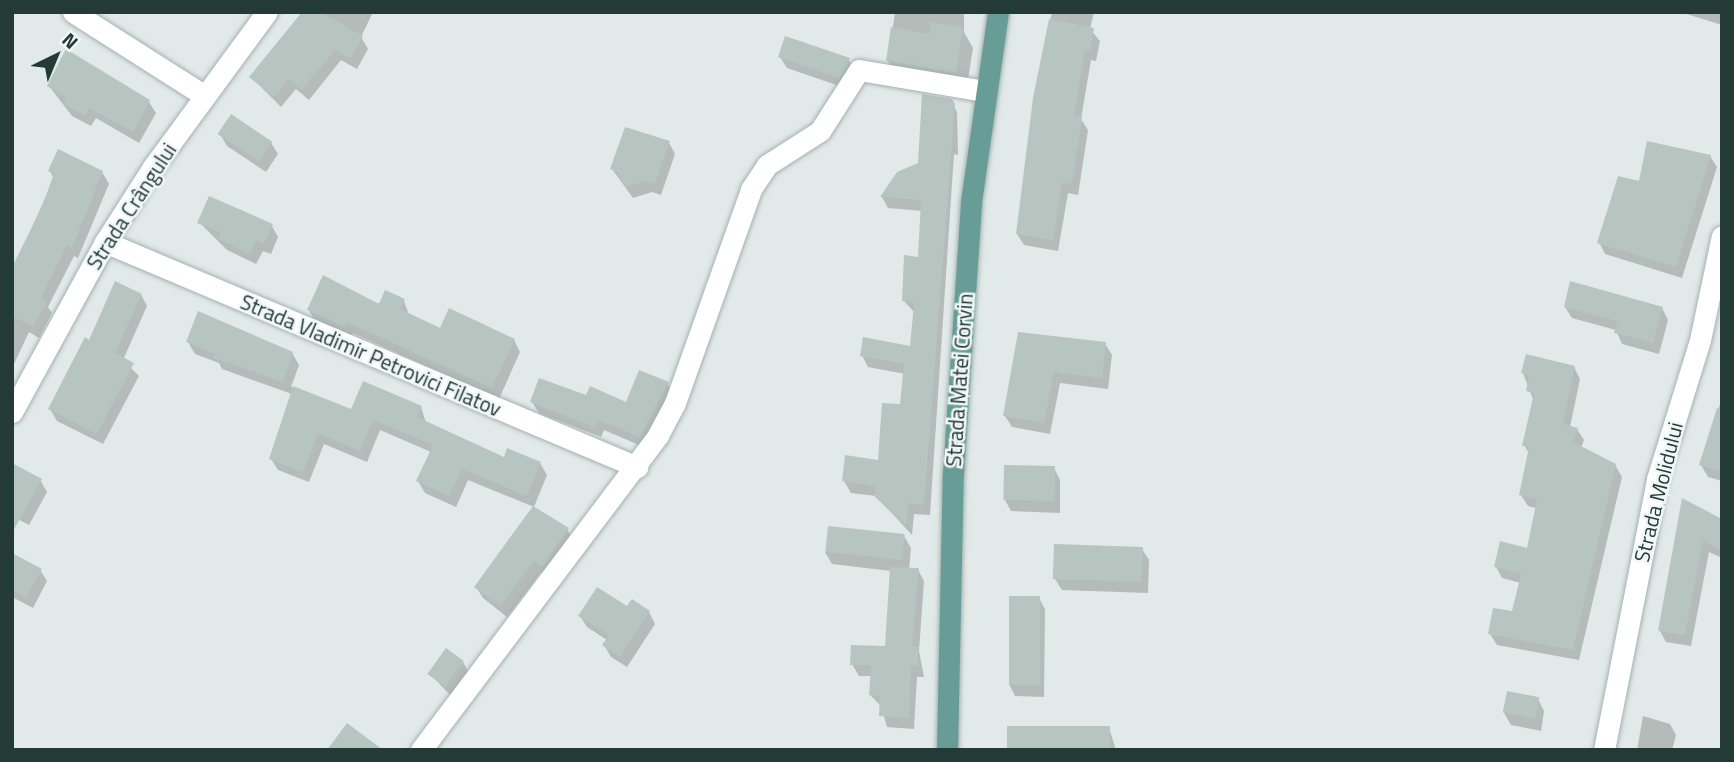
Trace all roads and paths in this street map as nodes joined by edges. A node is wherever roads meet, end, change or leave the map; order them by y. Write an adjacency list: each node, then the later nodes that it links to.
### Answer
1 (73, 12): 5 (street)
2 (267, 12): 5 (street, Strada Crângului)
3 (998, 12): 4 (main road, Strada Matei Corvin)
4 (985, 91): 9 (street); 11 (main road, Strada Matei Corvin)
5 (205, 96): 7 (street, Strada Crângului)
6 (1722, 236): 12 (street, Strada Molidului)
7 (105, 242): 8 (street, Strada Crângului); 9 (street, Strada Vladimir Petrovici Filatov)
8 (12, 412)
9 (637, 467): 10 (street)
10 (421, 750)
11 (947, 750)
12 (1604, 750)

